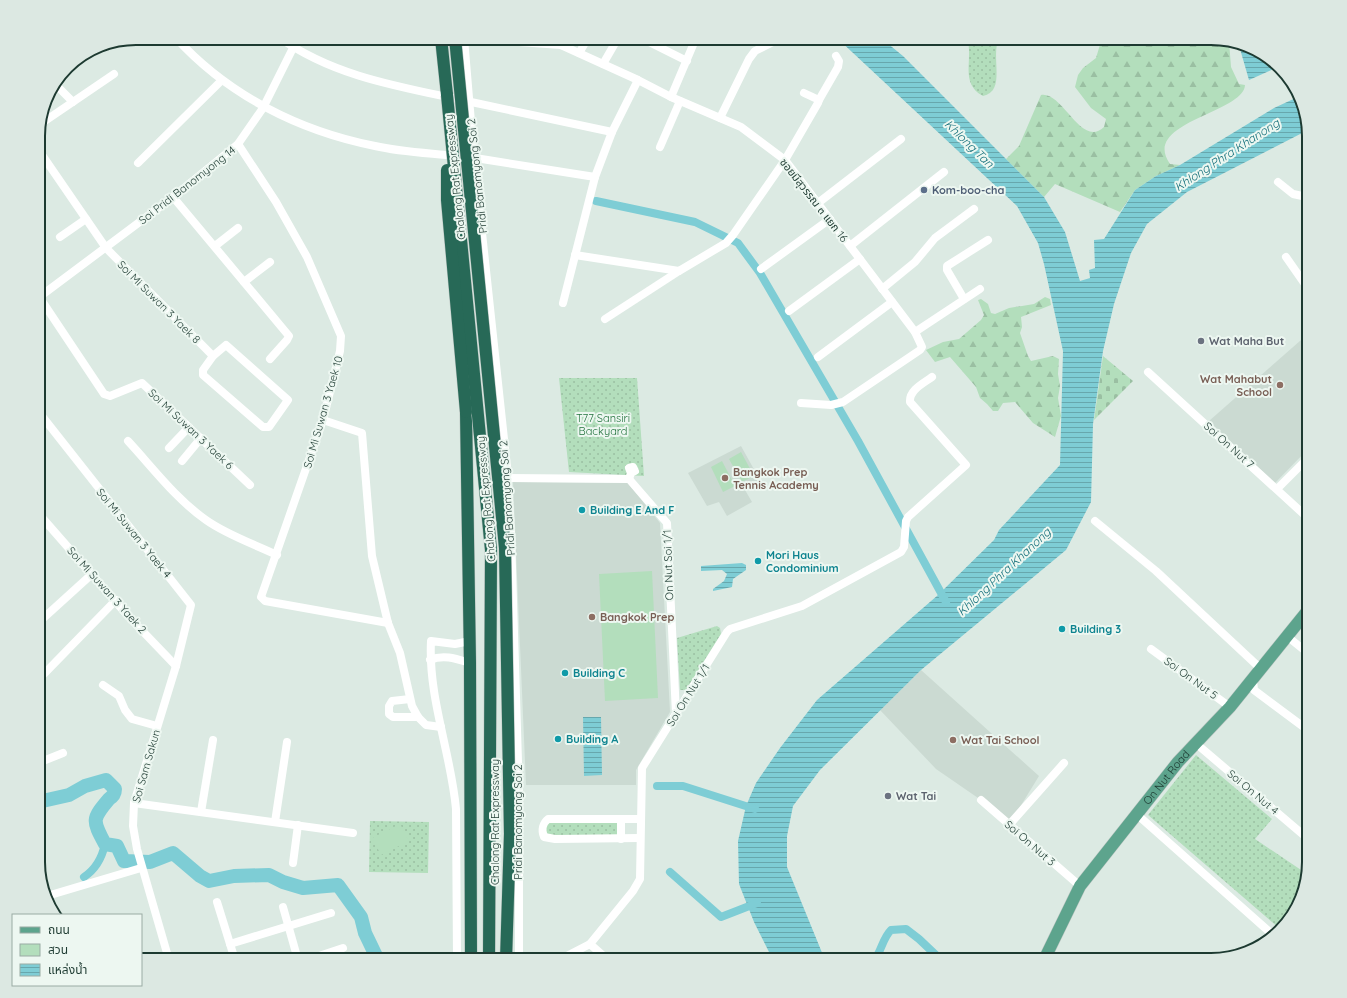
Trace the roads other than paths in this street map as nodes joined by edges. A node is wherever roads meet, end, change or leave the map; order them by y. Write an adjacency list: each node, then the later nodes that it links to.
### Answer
1 (184, 45): 19 (street)
2 (289, 45): 13 (street)
3 (294, 45): 13 (street, Soi Pridi Banomyong 14)
4 (442, 45): 23 (highway, Chalong Rat Expressway)
5 (456, 45): 157 (highway, Chalong Rat Expressway, bridge)
6 (464, 45): 28 (street, Pridi Banomyong Soi 2)
7 (567, 45): 14 (street, ซอยมีสุวรรณ ๓ แยก 16)
8 (584, 45): 14 (street)
9 (614, 45): 17 (street)
10 (654, 45): 16 (street)
11 (693, 45): 16 (street)
12 (768, 45): 30 (street)
13 (293, 48): 28 (street); 29 (street, Soi Pridi Banomyong 14)
14 (579, 53): 17 (street, ซอยมีสุวรรณ ๓ แยก 16)
15 (836, 56): 25 (street)
16 (687, 62): 24 (street)
17 (603, 64): 20 (street, ซอยมีสุวรรณ ๓ แยก 16)
18 (114, 74): 27 (street)
19 (222, 80): 29 (street); 39 (street)
20 (638, 80): 24 (street, ซอยมีสุวรรณ ๓ แยก 16); 32 (street)
21 (59, 88): 27 (street)
22 (804, 93): 25 (street)
23 (447, 95): 101 (highway, bridge); 156 (highway, Chalong Rat Expressway, bridge)
24 (671, 97): 26 (street, ซอยมีสุวรรณ ๓ แยก 16)
25 (819, 100): 38 (street)
26 (680, 101): 30 (street, ซอยมีสุวรรณ ๓ แยก 16); 35 (street)
27 (73, 102): 31 (street)
28 (470, 102): 32 (street); 36 (street, Pridi Banomyong Soi 2)
29 (263, 108): 34 (street, Soi Pridi Banomyong 14); 36 (street)
30 (720, 118): 38 (street, ซอยมีสุวรรณ ๓ แยก 16)
31 (47, 120)
32 (612, 132): 41 (street)
33 (901, 139): 45 (street)
34 (238, 144): 44 (street, Soi Pridi Banomyong 14); 80 (street, Soi Mi Suwan 3 Yaek 10)
35 (660, 147)
36 (474, 158): 41 (street); 87 (street, Pridi Banomyong Soi 2)
37 (45, 159): 47 (street, Soi Mi Suwan 3 Yaek 8)
38 (784, 160): 45 (street, ซอยมีสุวรรณ ๓ แยก 16); 60 (street)
39 (138, 163)
40 (944, 172): 53 (street)
41 (595, 177): 55 (street)
42 (1278, 182): 43 (street)
43 (1302, 196)
44 (173, 197): 52 (street); 54 (street, Soi Pridi Banomyong 14)
45 (818, 203): 48 (street, ซอยมีสุวรรณ ๓ แยก 16)
46 (974, 209): 63 (street)
47 (86, 219): 50 (street); 54 (street, Soi Mi Suwan 3 Yaek 8)
48 (830, 219): 53 (street, ซอยมีสุวรรณ ๓ แยก 16); 59 (street)
49 (238, 228): 52 (street)
50 (60, 237)
51 (988, 240): 66 (street)
52 (215, 246): 62 (street)
53 (850, 246): 57 (street, ซอยมีสุวรรณ ๓ แยก 16)
54 (106, 248): 65 (street, Soi Pridi Banomyong 14); 73 (street, Soi Mi Suwan 3 Yaek 8)
55 (575, 255): 60 (street); 68 (street)
56 (1286, 257): 61 (street)
57 (860, 259): 63 (street, ซอยมีสุวรรณ ๓ แยก 16); 70 (street)
58 (270, 262): 62 (street)
59 (761, 269)
60 (679, 272): 71 (street)
61 (1302, 280)
62 (244, 282): 75 (street)
63 (882, 289): 67 (street, ซอยมีสุวรรณ ๓ แยก 16)
64 (980, 289): 66 (street)
65 (45, 293)
66 (964, 299): 72 (street)
67 (892, 302): 72 (street, ซอยมีสุวรรณ ๓ แยก 16); 74 (street)
68 (563, 303)
69 (45, 306): 81 (street, Soi Mi Suwan 3 Yaek 6)
70 (789, 311)
71 (606, 319)
72 (915, 332): 78 (street, ซอยมีสุวรรณ ๓ แยก 16)
73 (213, 356): 73 (street)
74 (818, 357)
75 (270, 359)
76 (1148, 372): 89 (street, Soi On Nut 7)
77 (932, 376): 113 (street, Soi On Nut 1/1)
78 (800, 403)
79 (45, 420): 106 (street, Soi Mi Suwan 3 Yaek 4)
80 (323, 420): 93 (street, Soi Mi Suwan 3 Yaek 10); 98 (street)
81 (189, 427): 82 (street, Soi Mi Suwan 3 Yaek 6); 84 (street)
82 (201, 438): 85 (street); 88 (street, Soi Mi Suwan 3 Yaek 6)
83 (128, 441): 93 (street)
84 (170, 448)
85 (182, 461)
86 (1302, 465): 89 (street)
87 (507, 478): 113 (street, On Nut Soi 1/1); 158 (street, Pridi Banomyong Soi 2)
88 (250, 485)
89 (1277, 489): 90 (street, Soi On Nut 7)
90 (1302, 512)
91 (45, 521): 94 (street, Soi Mi Suwan 3 Yaek 2)
92 (1095, 521): 107 (street)
93 (278, 555): 98 (street, Soi Mi Suwan 3 Yaek 10)
94 (92, 574): 95 (street, Soi Mi Suwan 3 Yaek 2); 96 (street)
95 (116, 600): 106 (street, Soi Mi Suwan 3 Yaek 2); 108 (street)
96 (45, 617)
97 (1302, 620): 100 (main road, On Nut Road)
98 (388, 623): 111 (street)
99 (1302, 627): 100 (main road, On Nut Road)
100 (1290, 638): 102 (street); 107 (main road, On Nut Road); 110 (main road, On Nut Road)
101 (470, 641): 104 (street); 105 (highway)
102 (1302, 648)
103 (1151, 649): 112 (street, Soi On Nut 5)
104 (430, 660): 105 (street); 117 (street)
105 (470, 663): 155 (highway)
106 (176, 666): 116 (street, Soi Sam Sakun)
107 (1261, 669): 110 (main road, On Nut Road)
108 (45, 673)
109 (103, 685): 116 (street)
110 (1254, 685): 112 (main road, On Nut Road); 115 (street); 120 (main road, On Nut Road)
111 (410, 699): 114 (street); 114 (street)
112 (1230, 707): 124 (main road, On Nut Road)
113 (676, 714): 130 (street, Soi On Nut 1/1)
114 (418, 717): 117 (street)
115 (1302, 725)
116 (158, 726): 126 (street, Soi Sam Sakun)
117 (441, 727): 154 (street)
118 (213, 740): 127 (street)
119 (287, 742): 131 (street)
120 (1199, 746): 124 (main road, On Nut Road); 135 (street, Soi On Nut 4)
121 (63, 753): 122 (street)
122 (45, 760)
123 (1064, 763): 132 (street)
124 (1181, 763): 128 (main road, On Nut Road)
125 (981, 800): 132 (street, Soi On Nut 3)
126 (134, 803): 127 (street); 138 (street, Soi Sam Sakun)
127 (200, 812): 131 (street)
128 (1139, 816): 140 (main road, On Nut Road); 146 (street)
129 (621, 819): 130 (street); 136 (street); 136 (street)
130 (641, 819): 137 (street, Soi On Nut 1/1)
131 (275, 822): 133 (street)
132 (1009, 825): 140 (street, Soi On Nut 3)
133 (298, 826): 134 (street); 139 (street)
134 (354, 833)
135 (1302, 834)
136 (621, 838): 137 (street)
137 (640, 838): 148 (street, Soi On Nut 1/1)
138 (140, 863): 141 (street); 150 (street, Soi Sam Sakun)
139 (293, 863)
140 (1083, 888): 161 (main road, On Nut Road)
141 (51, 894)
142 (217, 902): 147 (street)
143 (282, 907): 145 (street)
144 (331, 914): 145 (street)
145 (288, 926): 147 (street); 152 (street)
146 (1269, 932)
147 (230, 944): 151 (street)
148 (590, 944): 159 (street); 160 (street)
149 (343, 948): 153 (street)
150 (167, 953)
151 (233, 953)
152 (296, 953)
153 (328, 953)
154 (457, 953)
155 (471, 953)
156 (488, 953)
157 (506, 953)
158 (519, 953)
159 (573, 953)
160 (600, 953)
161 (1050, 953)

